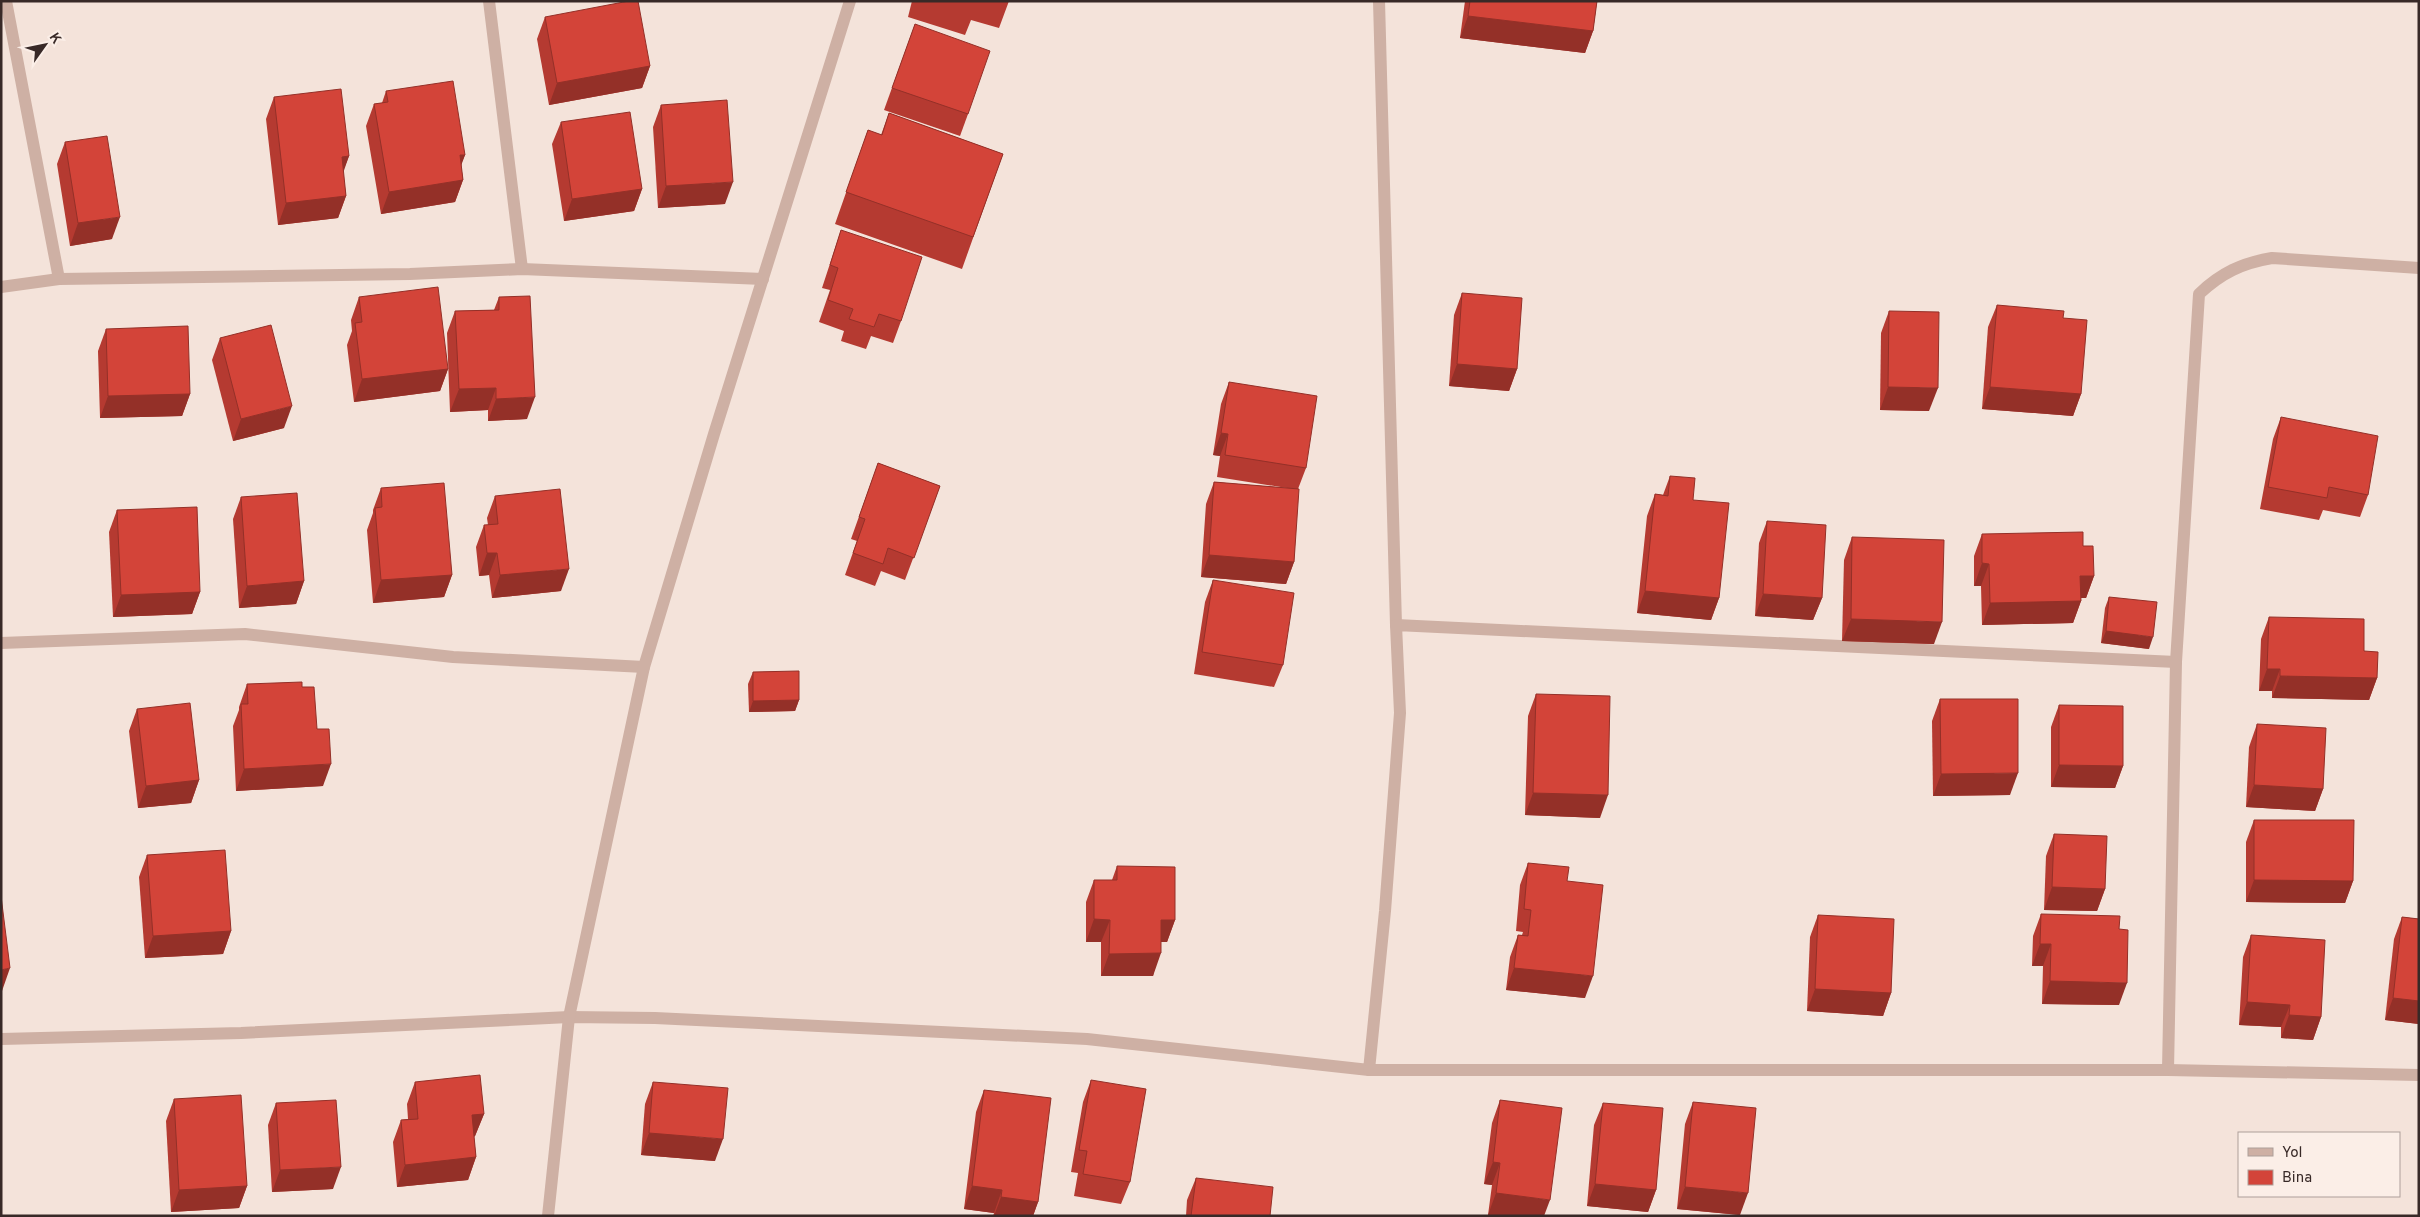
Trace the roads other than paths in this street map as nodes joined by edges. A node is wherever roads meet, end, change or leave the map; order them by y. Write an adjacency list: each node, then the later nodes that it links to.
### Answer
1 (6, 1): 7 (street)
2 (489, 1): 6 (street)
3 (850, 1): 8 (street)
4 (1380, 1): 10 (street)
5 (2419, 268): 12 (street)
6 (522, 269): 7 (street); 8 (street)
7 (59, 279): 9 (street)
8 (762, 279): 13 (street)
9 (1, 287)
10 (1396, 625): 12 (street); 16 (street)
11 (1, 643): 13 (street)
12 (2176, 662): 17 (street)
13 (644, 666): 14 (street)
14 (569, 1017): 15 (street); 16 (street); 19 (street)
15 (1, 1039)
16 (1370, 1070): 17 (street)
17 (2168, 1070): 18 (street)
18 (2419, 1075)
19 (548, 1216)

